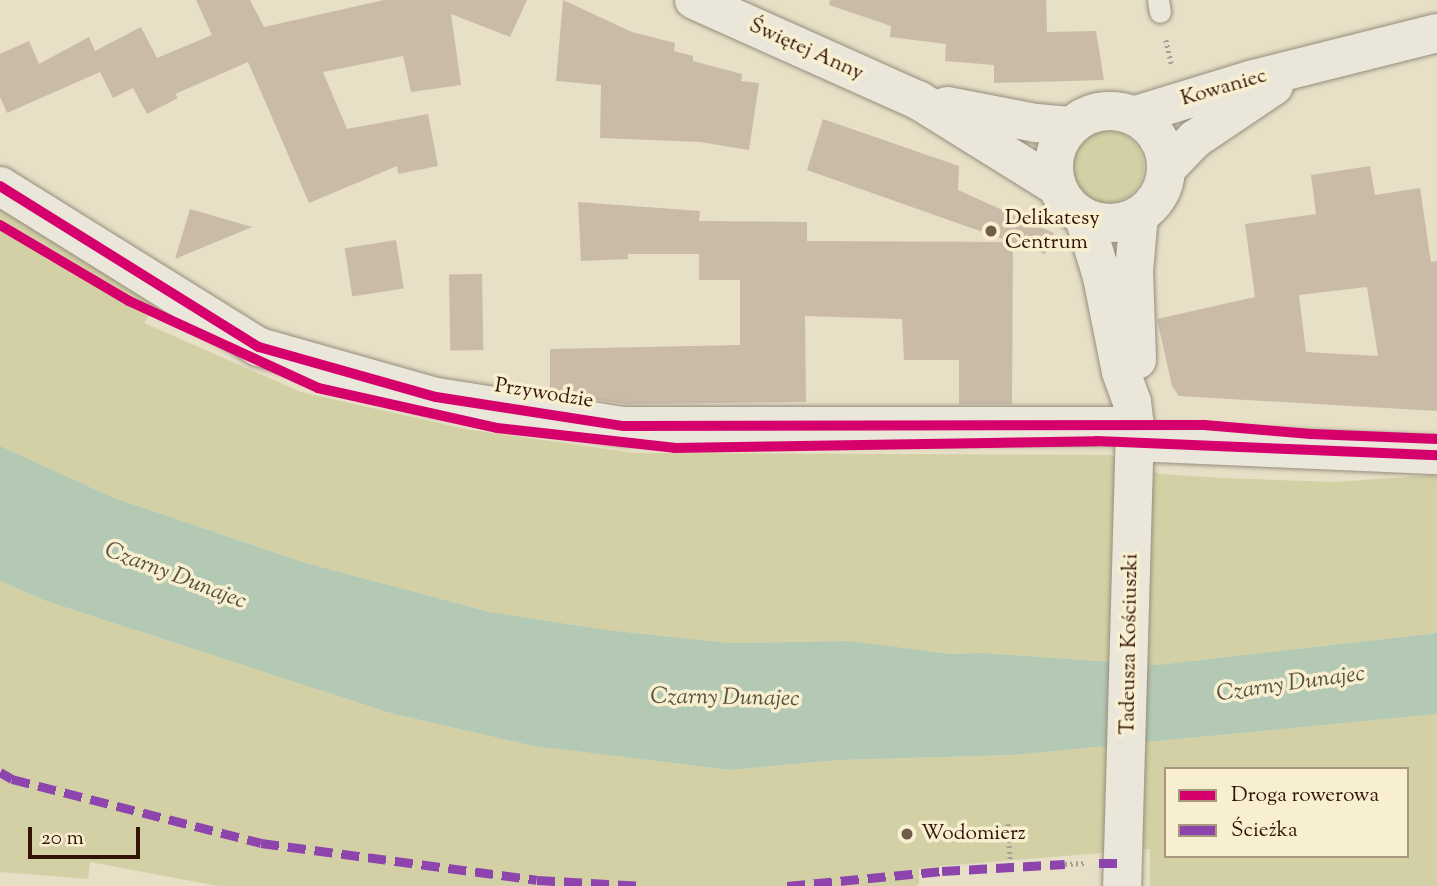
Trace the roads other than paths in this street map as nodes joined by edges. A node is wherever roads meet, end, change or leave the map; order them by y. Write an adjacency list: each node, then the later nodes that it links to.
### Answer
1 (694, 0): 4 (street, Świętej Anny)
2 (1437, 33): 3 (street, Kowaniec)
3 (1316, 64): 5 (street, Kowaniec); 7 (street, Kowaniec)
4 (918, 100): 6 (street, Świętej Anny); 9 (street, Świętej Anny)
5 (1133, 116): 6 (street); 7 (street)
6 (1071, 126): 9 (street)
7 (1166, 169): 10 (street)
8 (0, 186): 12 (street, Przywodzie)
9 (1056, 186): 11 (street)
10 (1139, 215): 11 (street); 12 (street, Tadeusza Kościuszki)
11 (1084, 218): 12 (street, Tadeusza Kościuszki)
12 (1134, 431): 13 (street, Przywodzie); 14 (street, Tadeusza Kościuszki)
13 (1437, 455)
14 (1122, 886)

